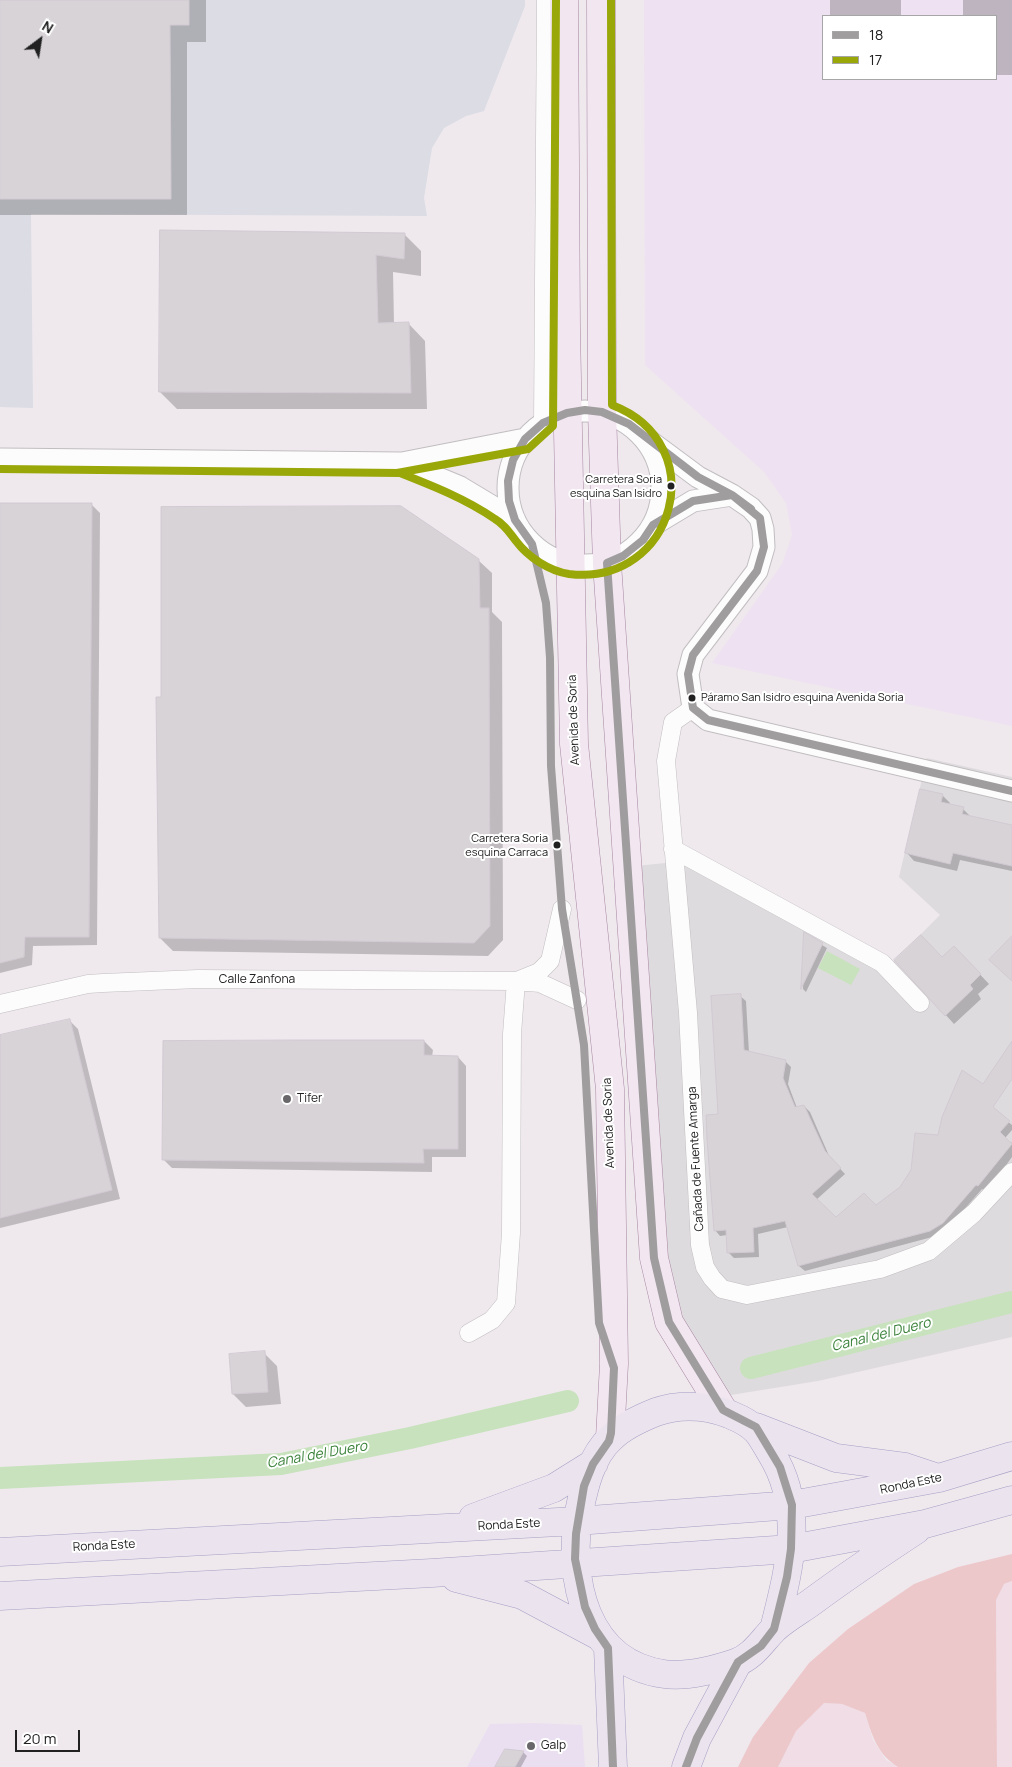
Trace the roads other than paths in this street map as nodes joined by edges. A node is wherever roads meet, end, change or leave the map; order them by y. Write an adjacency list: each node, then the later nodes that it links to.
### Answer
1 (546, 0): 6 (street)
2 (564, 0): 4 (main road, Avenida de Soria)
3 (601, 0): 5 (main road)
4 (567, 412): 5 (street); 6 (street); 15 (main road, Avenida de Soria)
5 (602, 412): 7 (street); 14 (main road)
6 (543, 423): 8 (street)
7 (644, 438): 11 (street); 13 (street)
8 (525, 439): 10 (street); 12 (street)
9 (0, 459): 10 (street)
10 (402, 463): 12 (street)
11 (732, 495): 13 (street); 16 (street)
12 (515, 520): 15 (street)
13 (654, 525): 14 (street)
14 (607, 563): 15 (street); 26 (main road)
15 (570, 564): 28 (main road, Avenida de Soria)
16 (693, 708): 17 (street); 18 (street, Cañada de Fuente Amarga)
17 (1012, 790)
18 (673, 849): 22 (street); 24 (street, Cañada de Fuente Amarga)
19 (562, 909): 20 (street, Calle Zanfona)
20 (516, 981): 21 (street, Calle Zanfona); 23 (street, Calle Zanfona); 25 (street)
21 (577, 1000)
22 (920, 1003)
23 (0, 1004)
24 (1012, 1172)
25 (469, 1333)
26 (723, 1410): 27 (highway); 28 (highway)
27 (756, 1427): 31 (highway); 33 (highway)
28 (610, 1438): 30 (highway)
29 (1012, 1456): 31 (highway, Ronda Este)
30 (594, 1463): 34 (highway); 36 (highway)
31 (939, 1478): 33 (highway, Ronda Este)
32 (1012, 1500): 35 (highway)
33 (792, 1505): 34 (highway, Ronda Este); 37 (highway)
34 (577, 1521): 36 (highway, Ronda Este); 39 (highway)
35 (925, 1524): 37 (highway); 42 (highway)
36 (444, 1528): 38 (highway, Ronda Este)
37 (791, 1549): 39 (highway); 42 (highway)
38 (0, 1552)
39 (575, 1562): 40 (highway); 43 (highway)
40 (432, 1572): 41 (highway); 43 (highway)
41 (0, 1596)
42 (774, 1629): 44 (highway)
43 (602, 1642): 44 (highway); 45 (highway)
44 (738, 1662): 46 (highway)
45 (613, 1767)
46 (686, 1767)

